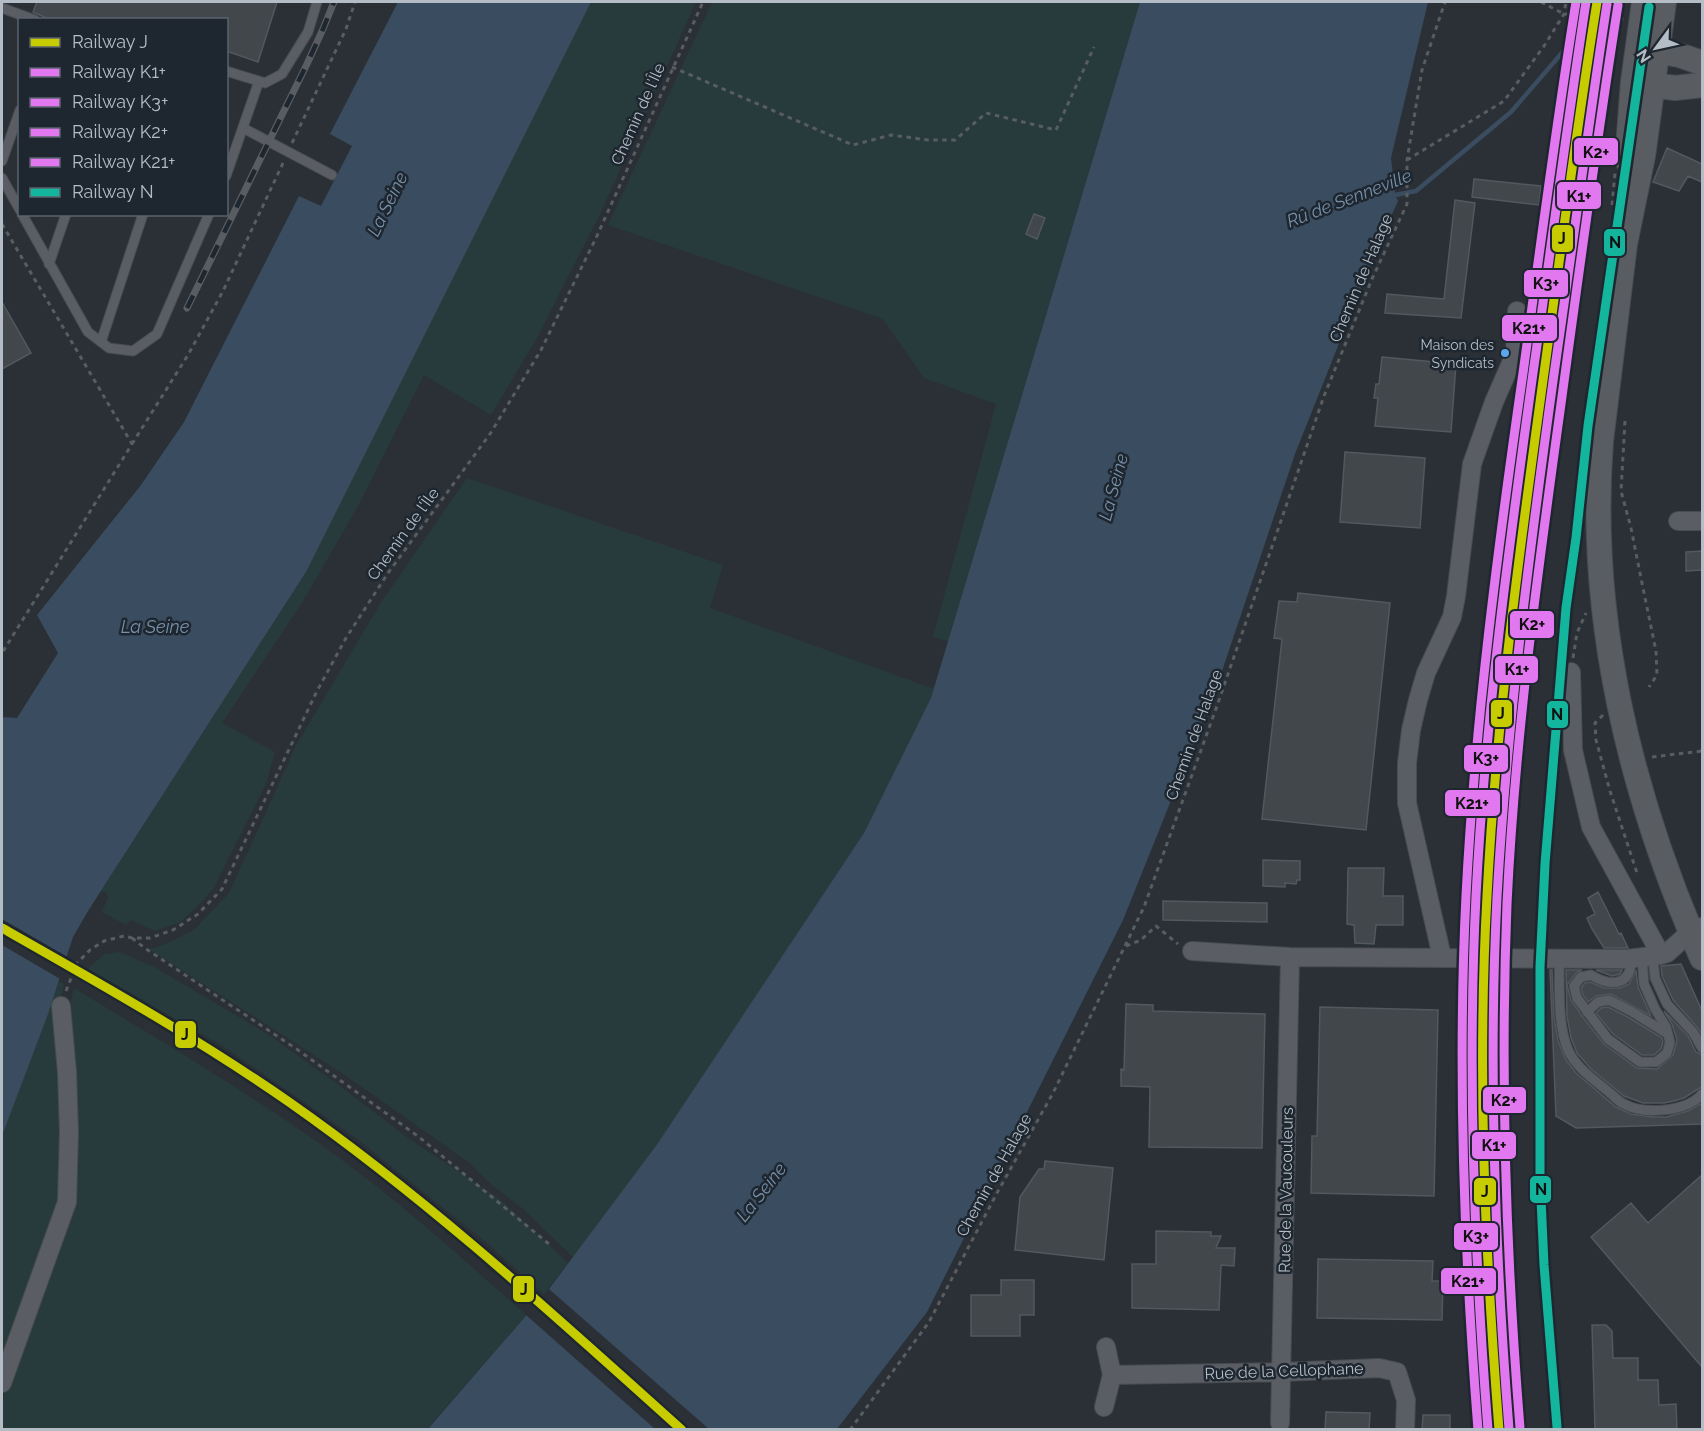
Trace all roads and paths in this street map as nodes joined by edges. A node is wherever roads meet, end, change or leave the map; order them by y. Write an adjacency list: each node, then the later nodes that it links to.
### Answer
1 (317, 2): 17 (lane)
2 (356, 2): 22 (path)
3 (703, 2): 15 (path, Chemin de l'Île)
4 (1445, 2): 23 (path, Chemin de Halage)
5 (1541, 2): 10 (path)
6 (1566, 2): 10 (path)
7 (1664, 2): 13 (main road)
8 (2, 8): 11 (lane)
9 (1638, 10): 10 (path); 13 (main road)
10 (1564, 14): 23 (path)
11 (30, 18)
12 (1094, 47): 15 (path)
13 (1647, 49): 14 (main road); 18 (main road)
14 (1702, 63)
15 (672, 67): 49 (path, Chemin de l'Île)
16 (228, 72): 17 (lane)
17 (259, 81): 21 (lane)
18 (1642, 84): 19 (main road); 37 (main road)
19 (1702, 84)
20 (18, 116): 24 (lane)
21 (243, 128): 22 (lane); 25 (lane)
22 (288, 152): 26 (lane); 39 (path)
23 (1407, 160): 51 (path, Chemin de Halage)
24 (2, 161)
25 (228, 170)
26 (332, 175)
27 (2, 178): 28 (lane)
28 (18, 206)
29 (23, 216): 34 (lane)
30 (65, 216): 34 (lane)
31 (142, 216): 36 (lane)
32 (208, 216): 36 (lane)
33 (2, 224): 39 (path)
34 (49, 264): 36 (lane)
35 (1517, 311): 55 (street)
36 (101, 342)
37 (1610, 381): 47 (main road); 50 (main road)
38 (1625, 416): 44 (path)
39 (132, 444): 42 (path)
40 (1678, 521): 41 (street)
41 (1702, 521)
42 (2, 653)
43 (1571, 672): 53 (street)
44 (1649, 687)
45 (1604, 714): 48 (path)
46 (1702, 750): 47 (path)
47 (1647, 758): 50 (main road)
48 (1640, 884)
49 (132, 938): 57 (path, Chemin de l'Île); 62 (path)
50 (1700, 939): 53 (street)
51 (1124, 947): 52 (path); 69 (path, Chemin de Halage)
52 (1192, 951): 54 (street)
53 (1651, 956): 56 (street); 58 (lane); 59 (lane); 60 (lane)
54 (1290, 957): 55 (street); 64 (street, Rue de la Vaucouleurs)
55 (1442, 957): 56 (street)
56 (1559, 958): 61 (lane)
57 (61, 1006): 66 (street)
58 (1587, 1012): 59 (lane); 59 (lane)
59 (1668, 1034)
60 (1702, 1048)
61 (1702, 1094)
62 (549, 1244)
63 (1106, 1347): 65 (street)
64 (1282, 1372): 65 (street, Rue de la Cellophane); 68 (street, Rue de la Vaucouleurs); 70 (street, Rue de la Cellophane)
65 (1112, 1375): 67 (street)
66 (2, 1383)
67 (1104, 1407)
68 (1280, 1423)
69 (850, 1430)
70 (1405, 1430)

